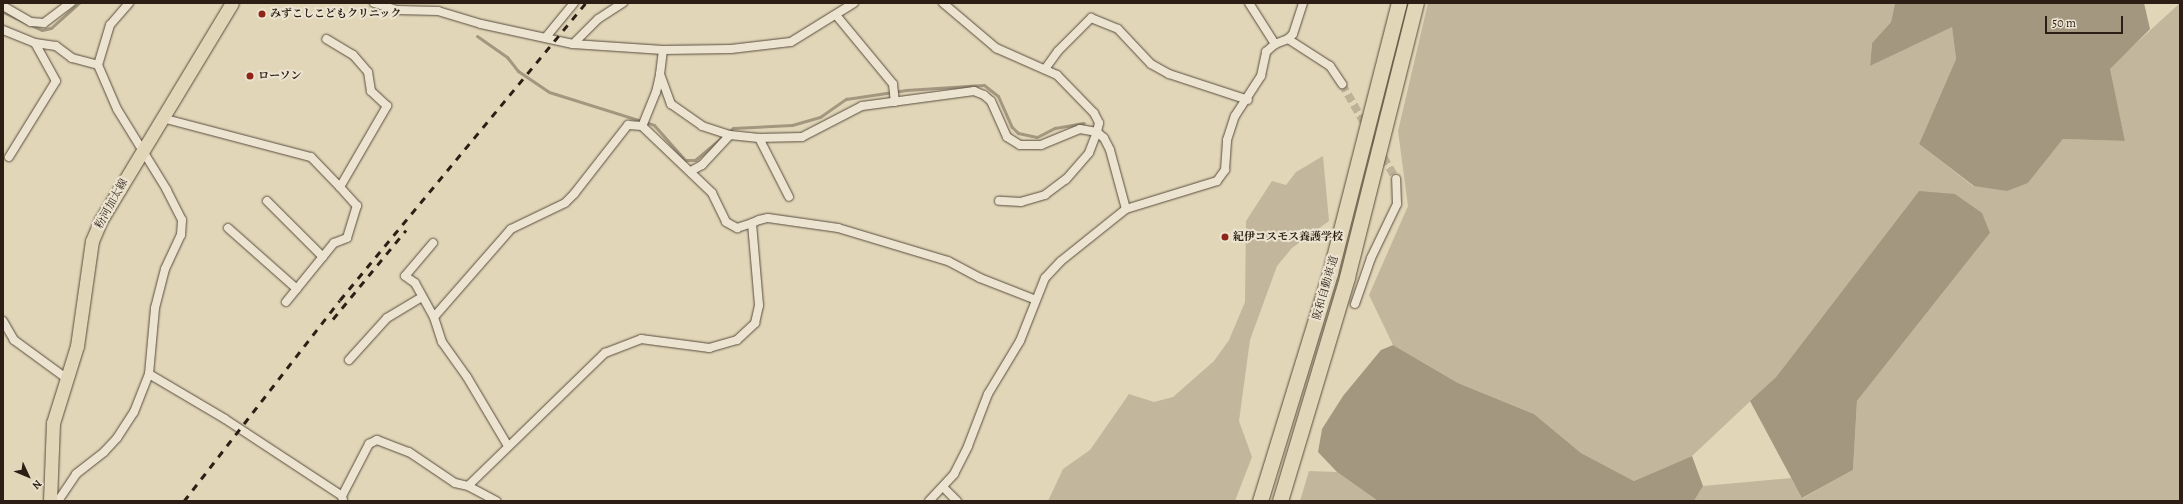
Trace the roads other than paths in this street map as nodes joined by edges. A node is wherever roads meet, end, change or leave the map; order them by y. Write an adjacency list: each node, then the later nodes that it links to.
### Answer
1 (71, 3): 13 (street)
2 (130, 3): 23 (street)
3 (232, 3): 29 (main road, 粉河加太線)
4 (374, 3): 16 (street)
5 (574, 3): 16 (street)
6 (623, 3): 20 (street)
7 (854, 3): 14 (street)
8 (943, 3): 24 (street)
9 (1249, 3): 21 (street)
10 (1303, 3): 18 (street)
11 (1399, 3): 66 (highway, 阪和自動車道)
12 (1416, 3): 67 (highway, 阪和自動車道)
13 (3, 6)
14 (836, 15): 22 (street); 28 (street)
15 (3, 30): 19 (street)
16 (546, 37): 20 (street)
17 (326, 39): 38 (street)
18 (1288, 39): 21 (street); 26 (street)
19 (35, 43): 23 (street); 35 (street)
20 (573, 44): 22 (street)
21 (1275, 44): 27 (street)
22 (663, 50): 25 (street)
23 (98, 65): 34 (street)
24 (1045, 69): 27 (street); 31 (street)
25 (660, 74): 30 (street); 32 (street)
26 (1342, 84)
27 (1248, 100): 42 (street)
28 (895, 102): 31 (street); 33 (street)
29 (162, 118): 34 (main road, 粉河加太線); 38 (street)
30 (642, 126): 36 (street); 52 (street)
31 (1097, 132): 41 (street); 42 (street)
32 (730, 134): 33 (street); 36 (street)
33 (759, 138): 39 (street)
34 (142, 151): 55 (street); 56 (main road, 粉河加太線)
35 (9, 157)
36 (691, 171): 43 (street)
37 (1396, 179): 51 (street)
38 (340, 187): 46 (street)
39 (789, 197)
40 (267, 201): 46 (street)
41 (999, 201)
42 (1126, 209): 49 (street)
43 (752, 223): 49 (street); 57 (street)
44 (228, 228): 47 (street)
45 (433, 243): 48 (street)
46 (323, 257): 47 (street)
47 (297, 289): 50 (street)
48 (422, 297): 52 (street); 54 (street)
49 (1036, 300): 59 (street)
50 (286, 302)
51 (1355, 304)
52 (434, 318): 57 (street)
53 (3, 321): 56 (street)
54 (349, 360)
55 (149, 374): 60 (street); 62 (street)
56 (66, 378): 61 (main road, 粉河加太線)
57 (508, 446): 58 (street)
58 (468, 486): 60 (street); 63 (street)
59 (943, 487): 64 (street); 65 (street)
60 (342, 498)
61 (50, 501)
62 (58, 501)
63 (496, 501)
64 (928, 501)
65 (957, 501)
66 (1258, 501)
67 (1280, 501)

